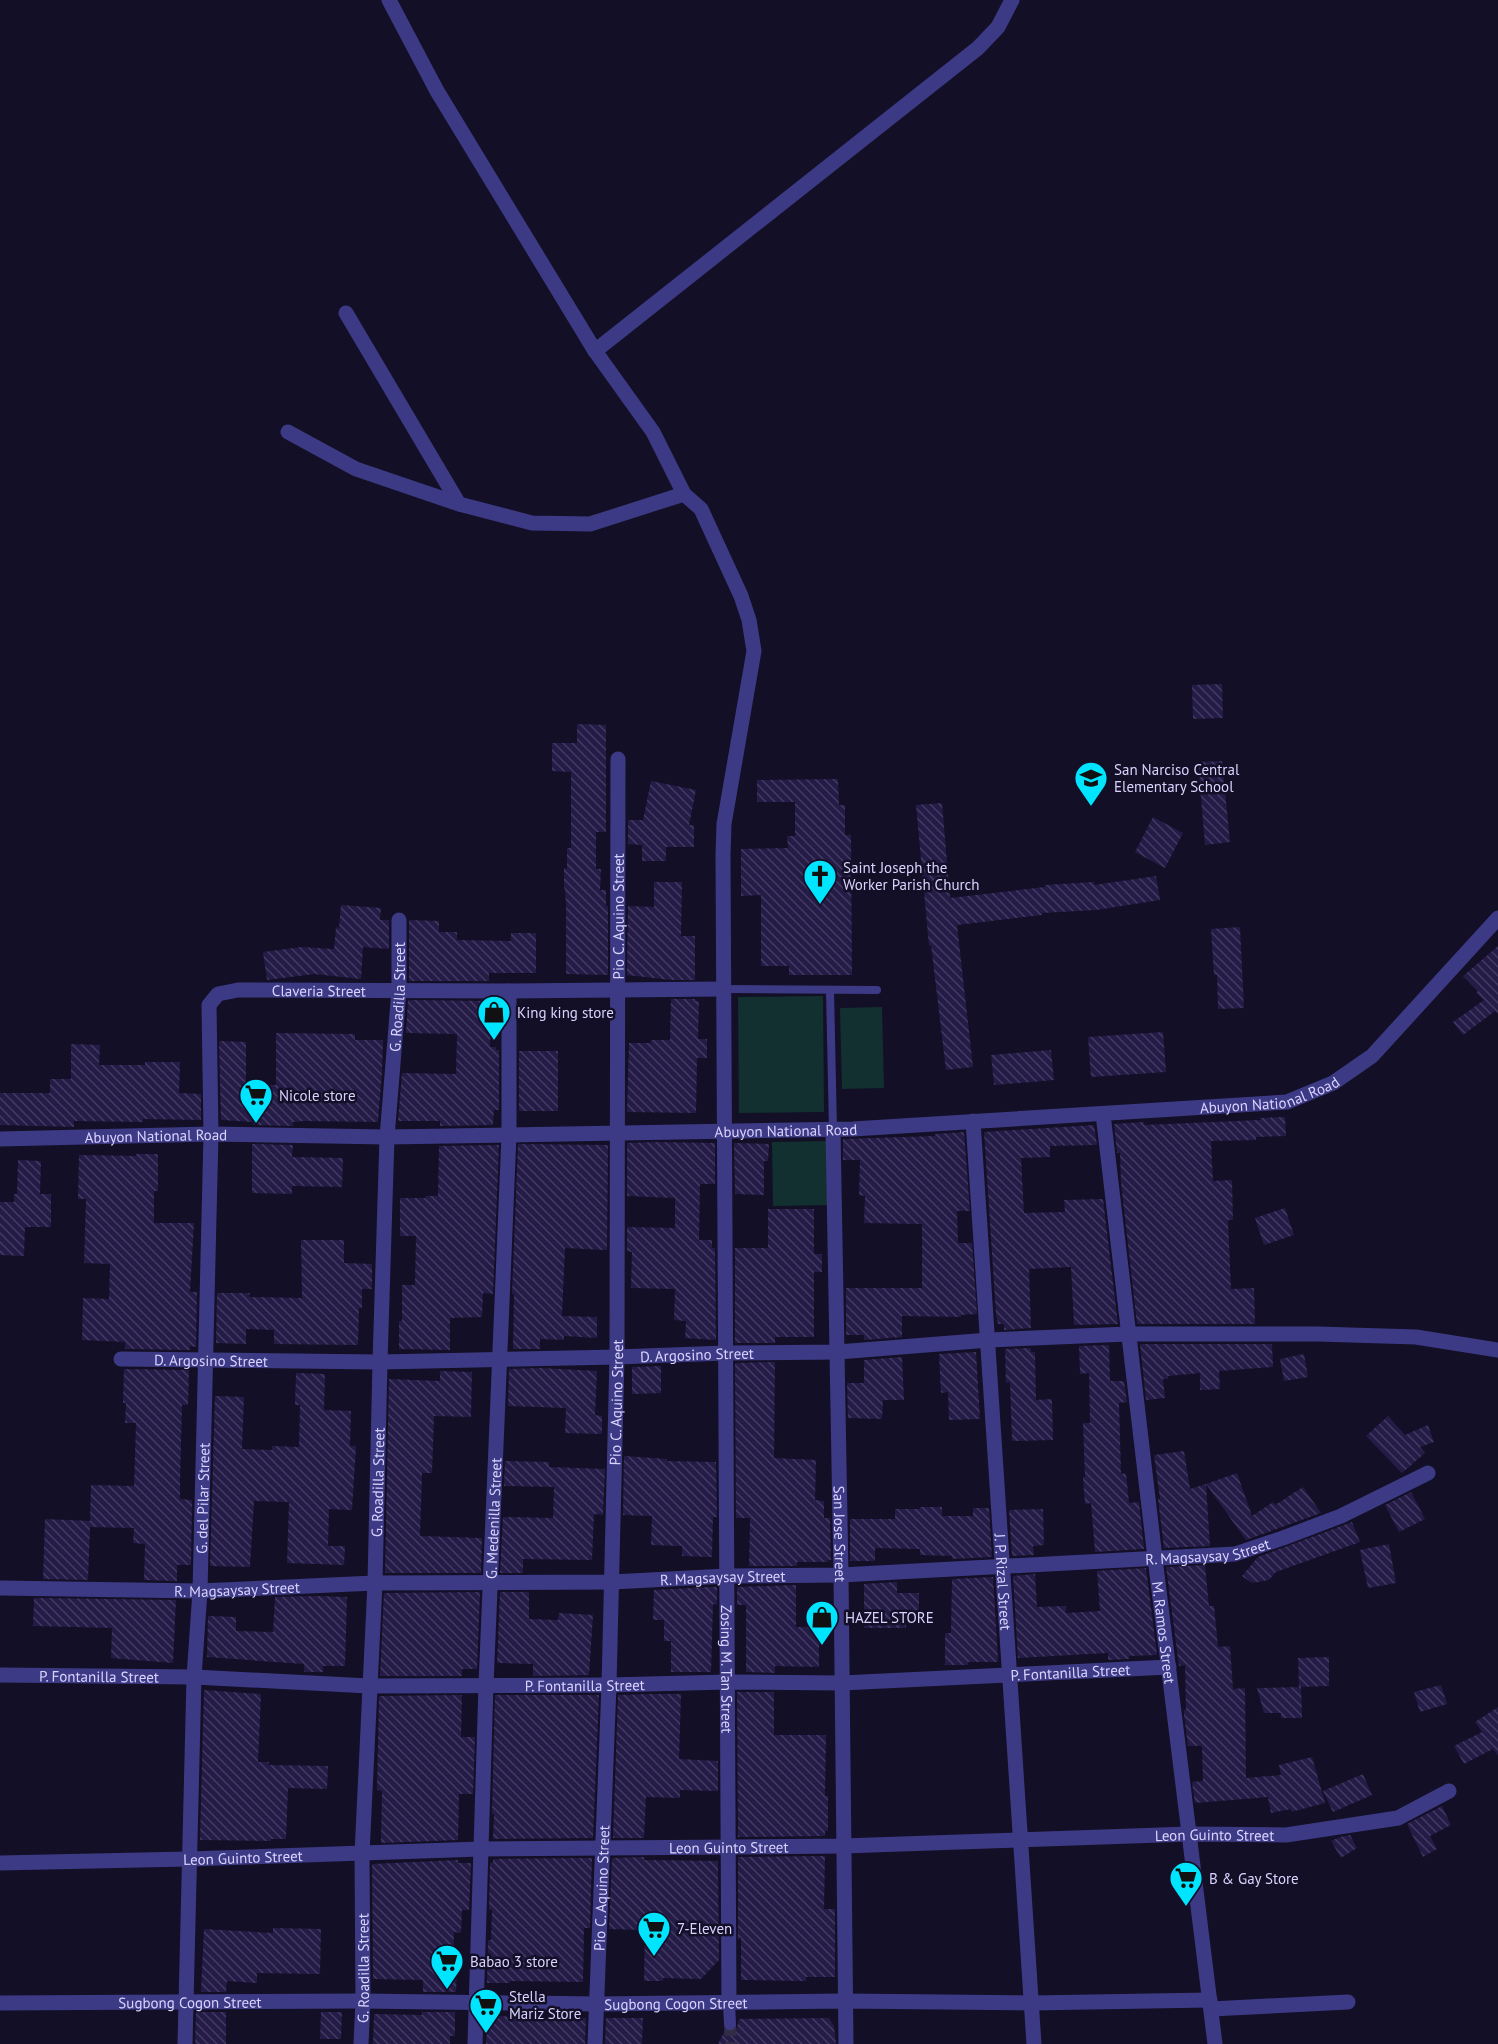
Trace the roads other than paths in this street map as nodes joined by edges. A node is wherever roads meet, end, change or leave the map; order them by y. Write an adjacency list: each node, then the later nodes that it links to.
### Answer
1 (389, 0): 4 (street, Zosing M. Tan Street)
2 (1012, 0): 4 (street)
3 (346, 313): 7 (street)
4 (595, 351): 6 (street, Zosing M. Tan Street)
5 (288, 432): 7 (street)
6 (684, 494): 7 (street); 11 (street, Zosing M. Tan Street)
7 (459, 504)
8 (618, 759): 14 (street, Pio C. Aquino Street)
9 (1498, 918): 18 (street, Abuyon National Road)
10 (399, 920): 13 (street, G. Roadilla Street)
11 (723, 989): 14 (street, Claveria Street); 15 (lane); 21 (street, Zosing M. Tan Street)
12 (238, 990): 13 (street, Claveria Street); 23 (street, G. del Pilar Street)
13 (399, 990): 17 (street, Claveria Street); 25 (street, G. Roadilla Street)
14 (618, 990): 17 (street, Claveria Street); 22 (street, Pio C. Aquino Street)
15 (830, 990): 16 (lane); 20 (lane)
16 (877, 990)
17 (509, 991): 24 (street, G. Medenilla Street)
18 (1103, 1114): 19 (street, Abuyon National Road); 27 (street, M. Ramos Street)
19 (973, 1121): 20 (street, Abuyon National Road); 28 (street, J. P. Rizal Street)
20 (833, 1130): 21 (street, Abuyon National Road); 30 (street, San Jose Street)
21 (723, 1132): 22 (street, Abuyon National Road); 31 (street, Zosing M. Tan Street)
22 (616, 1133): 24 (street, Abuyon National Road); 32 (street, Pio C. Aquino Street)
23 (211, 1134): 25 (street, Abuyon National Road); 26 (street, Abuyon National Road); 35 (street, G. del Pilar Street)
24 (509, 1135): 25 (street, Abuyon National Road); 34 (street, G. Medenilla Street)
25 (387, 1137): 36 (street, G. Roadilla Street)
26 (0, 1139)
27 (1128, 1334): 28 (street, D. Argosino Street); 29 (street, D. Argosino Street); 38 (street, M. Ramos Street)
28 (989, 1340): 30 (street, D. Argosino Street); 39 (street, J. P. Rizal Street)
29 (1498, 1350)
30 (838, 1352): 31 (street, D. Argosino Street); 40 (street, San Jose Street)
31 (725, 1353): 32 (street, D. Argosino Street); 41 (street, Zosing M. Tan Street)
32 (617, 1357): 34 (street, D. Argosino Street); 42 (street, Pio C. Aquino Street)
33 (122, 1359): 35 (street, D. Argosino Street)
34 (498, 1359): 36 (street, D. Argosino Street); 44 (street, G. Medenilla Street)
35 (206, 1361): 36 (street, D. Argosino Street); 46 (street, G. del Pilar Street)
36 (380, 1362): 43 (street, G. Roadilla Street)
37 (1428, 1473): 38 (street, R. Magsaysay Street)
38 (1155, 1558): 39 (street, R. Magsaysay Street); 47 (street, M. Ramos Street)
39 (1003, 1566): 40 (street, R. Magsaysay Street); 48 (street, J. P. Rizal Street)
40 (841, 1575): 41 (street, R. Magsaysay Street); 52 (street, San Jose Street)
41 (727, 1576): 42 (street, R. Magsaysay Street); 51 (street, Zosing M. Tan Street)
42 (612, 1582): 44 (street, R. Magsaysay Street); 54 (street, Pio C. Aquino Street)
43 (375, 1583): 44 (street, R. Magsaysay Street); 46 (street, R. Magsaysay Street); 55 (street, G. Roadilla Street)
44 (491, 1583): 53 (street, G. Medenilla Street)
45 (0, 1588): 46 (street, R. Magsaysay Street)
46 (200, 1591): 50 (street, G. del Pilar Street)
47 (1169, 1667): 48 (street, P. Fontanilla Street); 57 (street, M. Ramos Street)
48 (1009, 1674): 52 (street, P. Fontanilla Street); 58 (street, J. P. Rizal Street)
49 (0, 1675): 50 (street, P. Fontanilla Street)
50 (194, 1677): 55 (street, P. Fontanilla Street); 64 (street, G. del Pilar Street)
51 (727, 1682): 52 (street, P. Fontanilla Street); 54 (street, P. Fontanilla Street); 60 (street, Zosing M. Tan Street)
52 (842, 1683): 59 (street, San Jose Street)
53 (486, 1685): 54 (street, P. Fontanilla Street); 55 (street, P. Fontanilla Street); 61 (street, G. Medenilla Street)
54 (609, 1685): 62 (street, Pio C. Aquino Street)
55 (369, 1686): 63 (street, G. Roadilla Street)
56 (1449, 1791): 57 (street, Leon Guinto Street)
57 (1189, 1834): 58 (street, Leon Guinto Street); 75 (street, M. Ramos Street)
58 (1021, 1841): 59 (street, Leon Guinto Street); 72 (street, J. P. Rizal Street)
59 (843, 1846): 60 (street, Leon Guinto Street); 67 (street, San Jose Street)
60 (727, 1848): 62 (street, Leon Guinto Street); 74 (street, Zosing M. Tan Street)
61 (480, 1849): 62 (street, Leon Guinto Street); 63 (street, Leon Guinto Street); 71 (street, G. Medenilla Street)
62 (601, 1849): 73 (street, Pio C. Aquino Street)
63 (362, 1854): 64 (street, Leon Guinto Street); 66 (street, G. Roadilla Street)
64 (189, 1859): 65 (street, Leon Guinto Street); 70 (street, G. del Pilar Street)
65 (0, 1863)
66 (363, 2001): 70 (street, Sugbong Cogon Street); 71 (street, Sugbong Cogon Street); 78 (street, G. Roadilla Street)
67 (844, 2001): 72 (street, Sugbong Cogon Street); 74 (street, Sugbong Cogon Street); 81 (street, San Jose Street)
68 (1348, 2002): 75 (street, Sugbong Cogon Street)
69 (0, 2003): 70 (street, Sugbong Cogon Street)
70 (186, 2003): 77 (street, G. del Pilar Street)
71 (477, 2003): 73 (street, Sugbong Cogon Street); 79 (street, G. Medenilla Street)
72 (1031, 2003): 75 (street, Sugbong Cogon Street); 82 (street, J. P. Rizal Street)
73 (596, 2004): 74 (street, Sugbong Cogon Street); 80 (street, Pio C. Aquino Street)
74 (729, 2004): 76 (street, Zosing M. Tan Street)
75 (1211, 2005): 83 (street, M. Ramos Street)
76 (730, 2024)
77 (185, 2044)
78 (361, 2044)
79 (475, 2044)
80 (595, 2044)
81 (846, 2044)
82 (1034, 2044)
83 (1215, 2044)

